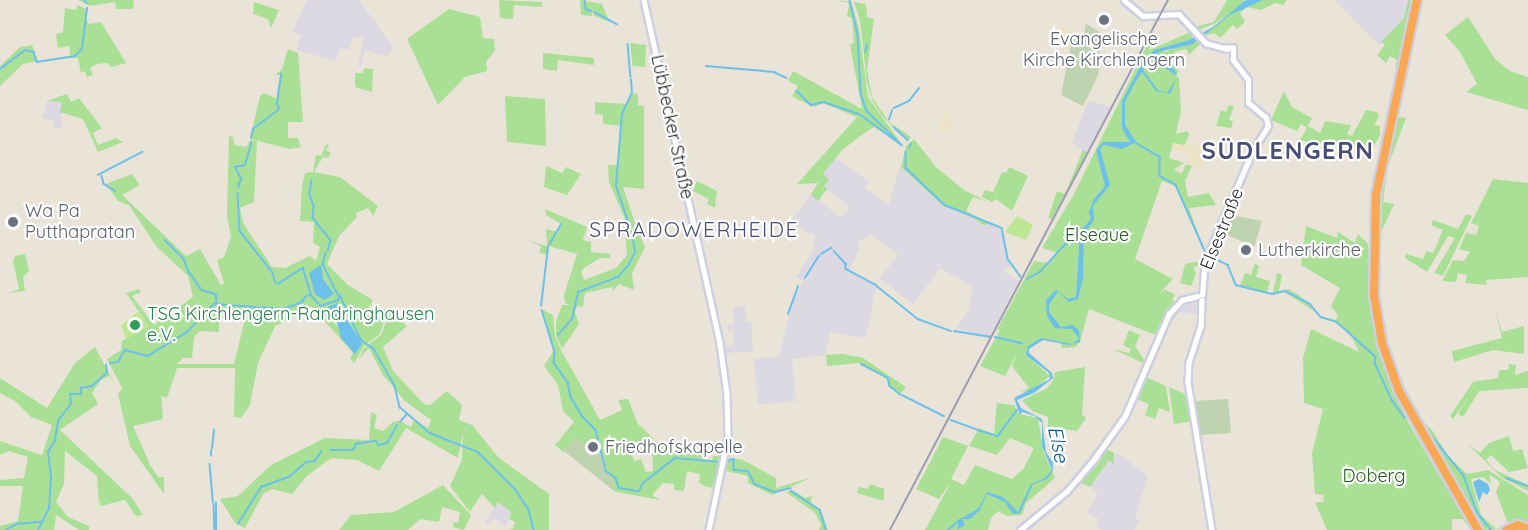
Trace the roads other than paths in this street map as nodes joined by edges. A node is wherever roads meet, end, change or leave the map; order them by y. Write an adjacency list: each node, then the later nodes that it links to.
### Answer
1 (644, 0): 6 (main road, Lübbecker Straße)
2 (1124, 0): 4 (main road, Elsestraße)
3 (1416, 0): 5 (highway)
4 (1199, 298): 7 (main road); 8 (main road, Elsestraße)
5 (1477, 528)
6 (709, 530)
7 (1020, 530)
8 (1212, 530)
9 (1508, 530): 10 (highway)
10 (1527, 530)

